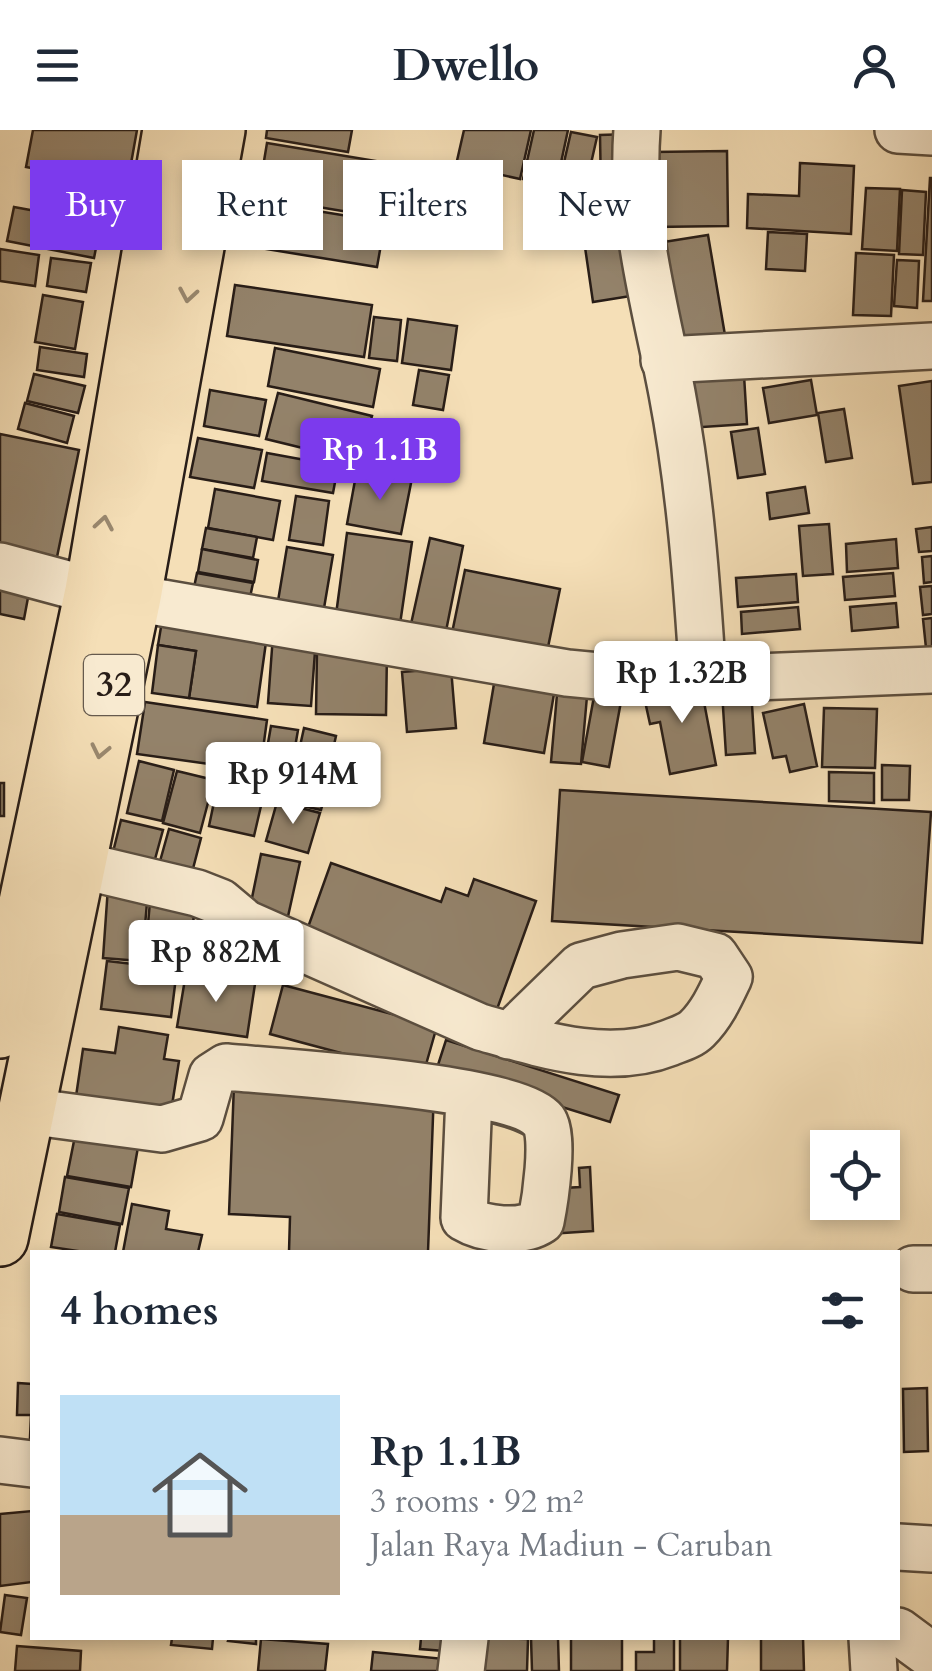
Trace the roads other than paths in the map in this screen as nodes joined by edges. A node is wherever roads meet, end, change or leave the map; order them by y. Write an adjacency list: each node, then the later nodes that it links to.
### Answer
1 (171, 130): 9 (highway, 32, one-way to 1)
2 (217, 130): 9 (highway, 32, one-way to 9)
3 (637, 130): 7 (street)
4 (898, 130): 5 (street)
5 (932, 132)
6 (932, 346): 7 (street)
7 (664, 360): 11 (street)
8 (0, 566): 9 (street)
9 (113, 594): 11 (street); 12 (highway, 32, one-way to 12); 13 (highway, 32)
10 (932, 670): 11 (street)
11 (703, 680)
12 (76, 864): 15 (street); 17 (highway, 32)
13 (14, 888): 14 (highway, 32)
14 (0, 1030)
15 (510, 1036)
16 (469, 1096): 17 (street)
17 (28, 1111): 18 (highway, 32)
18 (0, 1238)
19 (0, 1460): 20 (street)
20 (30, 1464)
21 (900, 1547): 22 (street)
22 (932, 1549)
23 (900, 1632): 26 (street)
24 (464, 1640): 27 (street)
25 (872, 1640): 28 (street)
26 (932, 1656)
27 (461, 1671)
28 (874, 1671)

